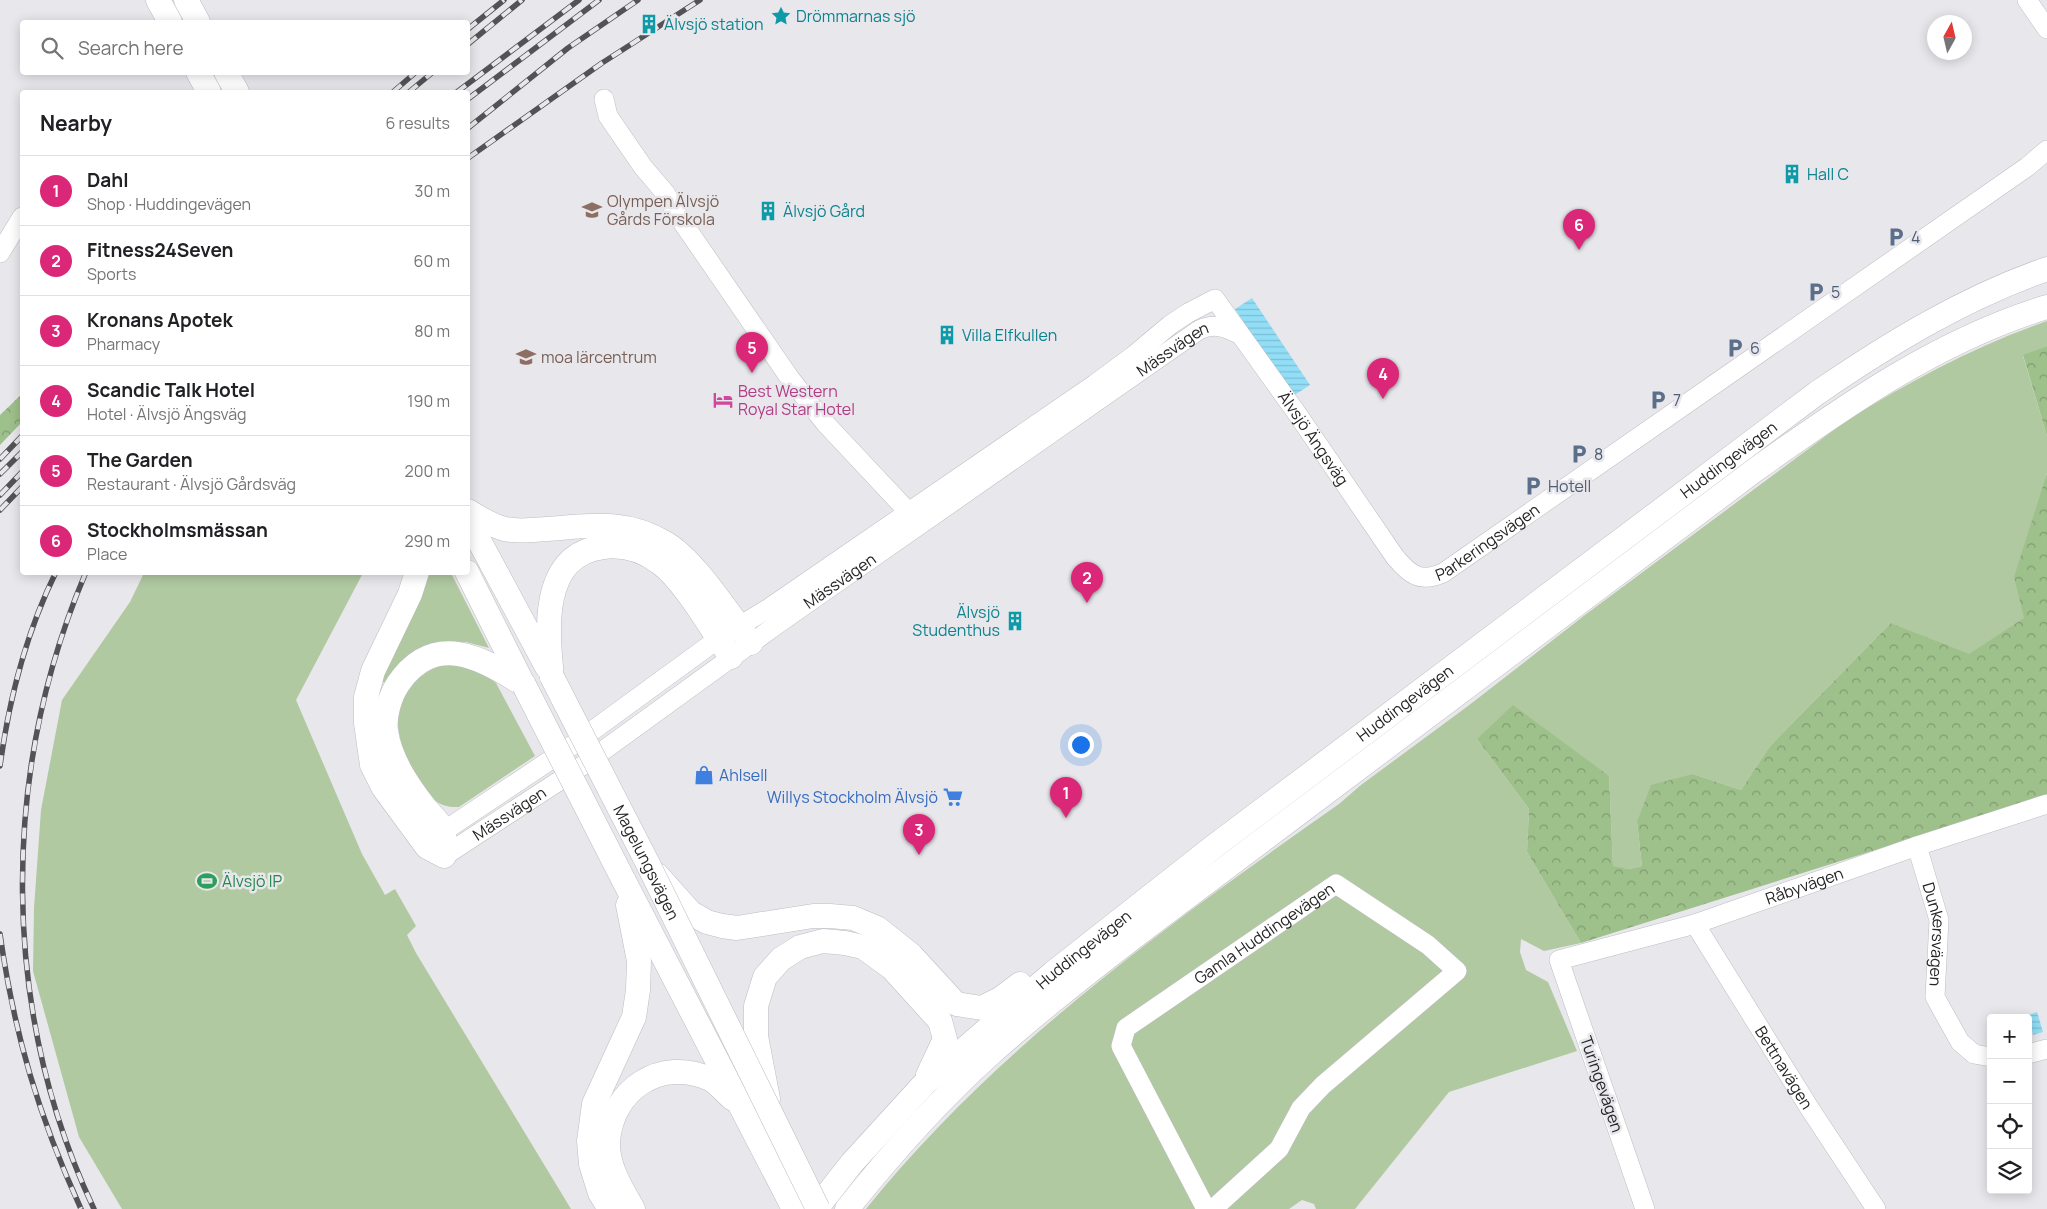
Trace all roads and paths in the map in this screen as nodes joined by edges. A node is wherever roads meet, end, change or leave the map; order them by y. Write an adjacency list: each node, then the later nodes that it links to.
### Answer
1 (158, 0): 4 (main road)
2 (186, 0): 5 (main road)
3 (2027, 0): 6 (street)
4 (169, 20)
5 (197, 20)
6 (2047, 29)
7 (200, 75): 9 (main road)
8 (228, 75): 10 (main road)
9 (208, 90)
10 (236, 90)
11 (604, 99): 20 (street)
12 (2047, 150): 24 (street, Parkeringsvägen)
13 (20, 220): 14 (street)
14 (0, 253)
15 (2047, 269): 32 (main road, Huddingevägen)
16 (1215, 300): 18 (street, Älvsjö Ängsväg); 20 (street, Mässvägen)
17 (2047, 307): 49 (main road, Huddingevägen)
18 (1239, 334): 20 (street, Mässvägen); 24 (street, Älvsjö Ängsväg)
19 (470, 512): 25 (main road)
20 (914, 518): 25 (street, Mässvägen)
21 (470, 524): 27 (main road, Magelungsvägen)
22 (416, 575): 33 (main road)
23 (469, 575): 28 (main road, Magelungsvägen)
24 (1414, 575)
25 (745, 635): 26 (street, Mässvägen)
26 (725, 648): 27 (main road); 30 (street, Mässvägen); 33 (street, Mässvägen)
27 (552, 677): 34 (main road, Magelungsvägen, bridge)
28 (524, 685): 30 (main road); 35 (main road, Magelungsvägen, bridge)
29 (2047, 804): 31 (street, Råbyvägen)
30 (444, 831): 33 (main road)
31 (1917, 846): 36 (street, Råbyvägen); 40 (street, Dunkersvägen)
32 (1212, 848): 34 (main road, bridge); 41 (main road, Huddingevägen)
33 (435, 851)
34 (648, 864): 43 (main road, Magelungsvägen, bridge)
35 (623, 878): 42 (main road, Magelungsvägen); 44 (main road)
36 (1695, 924): 37 (street, Råbyvägen); 53 (street, Bettnavägen)
37 (1558, 960): 52 (street, Turingevägen)
38 (2047, 1050): 39 (street)
39 (2032, 1053)
40 (1987, 1056)
41 (925, 1083): 43 (main road, bridge); 48 (main road, Huddingevägen)
42 (740, 1105): 44 (main road); 47 (main road, Magelungsvägen)
43 (772, 1118): 48 (main road, Magelungsvägen, bridge)
44 (599, 1142): 45 (main road); 46 (main road)
45 (610, 1209)
46 (633, 1209)
47 (794, 1209)
48 (817, 1209)
49 (847, 1209)
50 (1206, 1209): 51 (street, Gamla Huddingevägen)
51 (1213, 1209)
52 (1645, 1209)
53 (1876, 1209)

